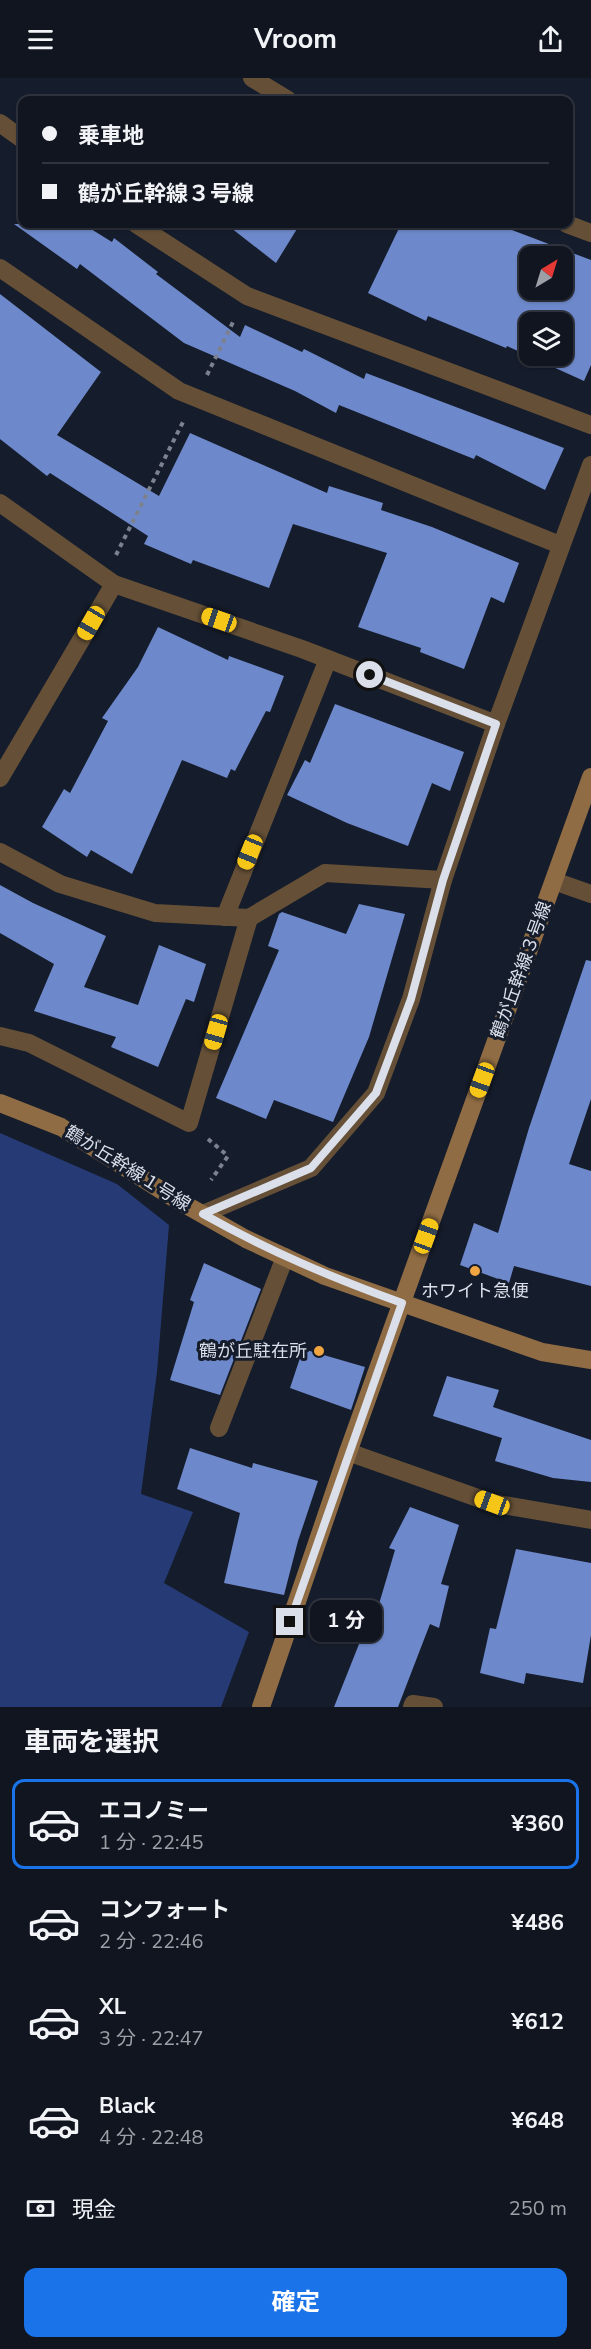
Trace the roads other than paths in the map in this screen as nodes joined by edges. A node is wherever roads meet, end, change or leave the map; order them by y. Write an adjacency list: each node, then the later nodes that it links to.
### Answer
1 (252, 78): 2 (street)
2 (281, 96)
3 (0, 123): 4 (street)
4 (18, 136)
5 (573, 226): 7 (street)
6 (142, 228): 9 (street)
7 (591, 233)
8 (0, 268): 12 (street)
9 (591, 425)
10 (591, 465): 12 (street)
11 (0, 503): 13 (street)
12 (560, 545): 15 (street)
13 (109, 581): 14 (street); 17 (street)
14 (328, 659): 15 (street); 22 (street)
15 (496, 724): 19 (street)
16 (591, 777): 20 (street, 鶴が丘幹線３号線)
17 (0, 778)
18 (0, 852): 22 (street)
19 (443, 880): 23 (street); 26 (street)
20 (554, 880): 21 (street); 28 (street, 鶴が丘幹線３号線)
21 (591, 894)
22 (225, 917): 23 (street)
23 (249, 918): 24 (street)
24 (0, 1036)
25 (0, 1103): 26 (street, 鶴が丘幹線１号線)
26 (197, 1211): 27 (street, 鶴が丘幹線１号線)
27 (285, 1257): 28 (street, 鶴が丘幹線１号線); 30 (street)
28 (402, 1303): 29 (street, 鶴が丘幹線１号線); 31 (street, 鶴が丘幹線３号線)
29 (591, 1360)
30 (219, 1428)
31 (348, 1452): 32 (street); 33 (street, 鶴が丘幹線３号線)
32 (591, 1520)
33 (261, 1707)
34 (412, 1707): 35 (street)
35 (434, 1707)

